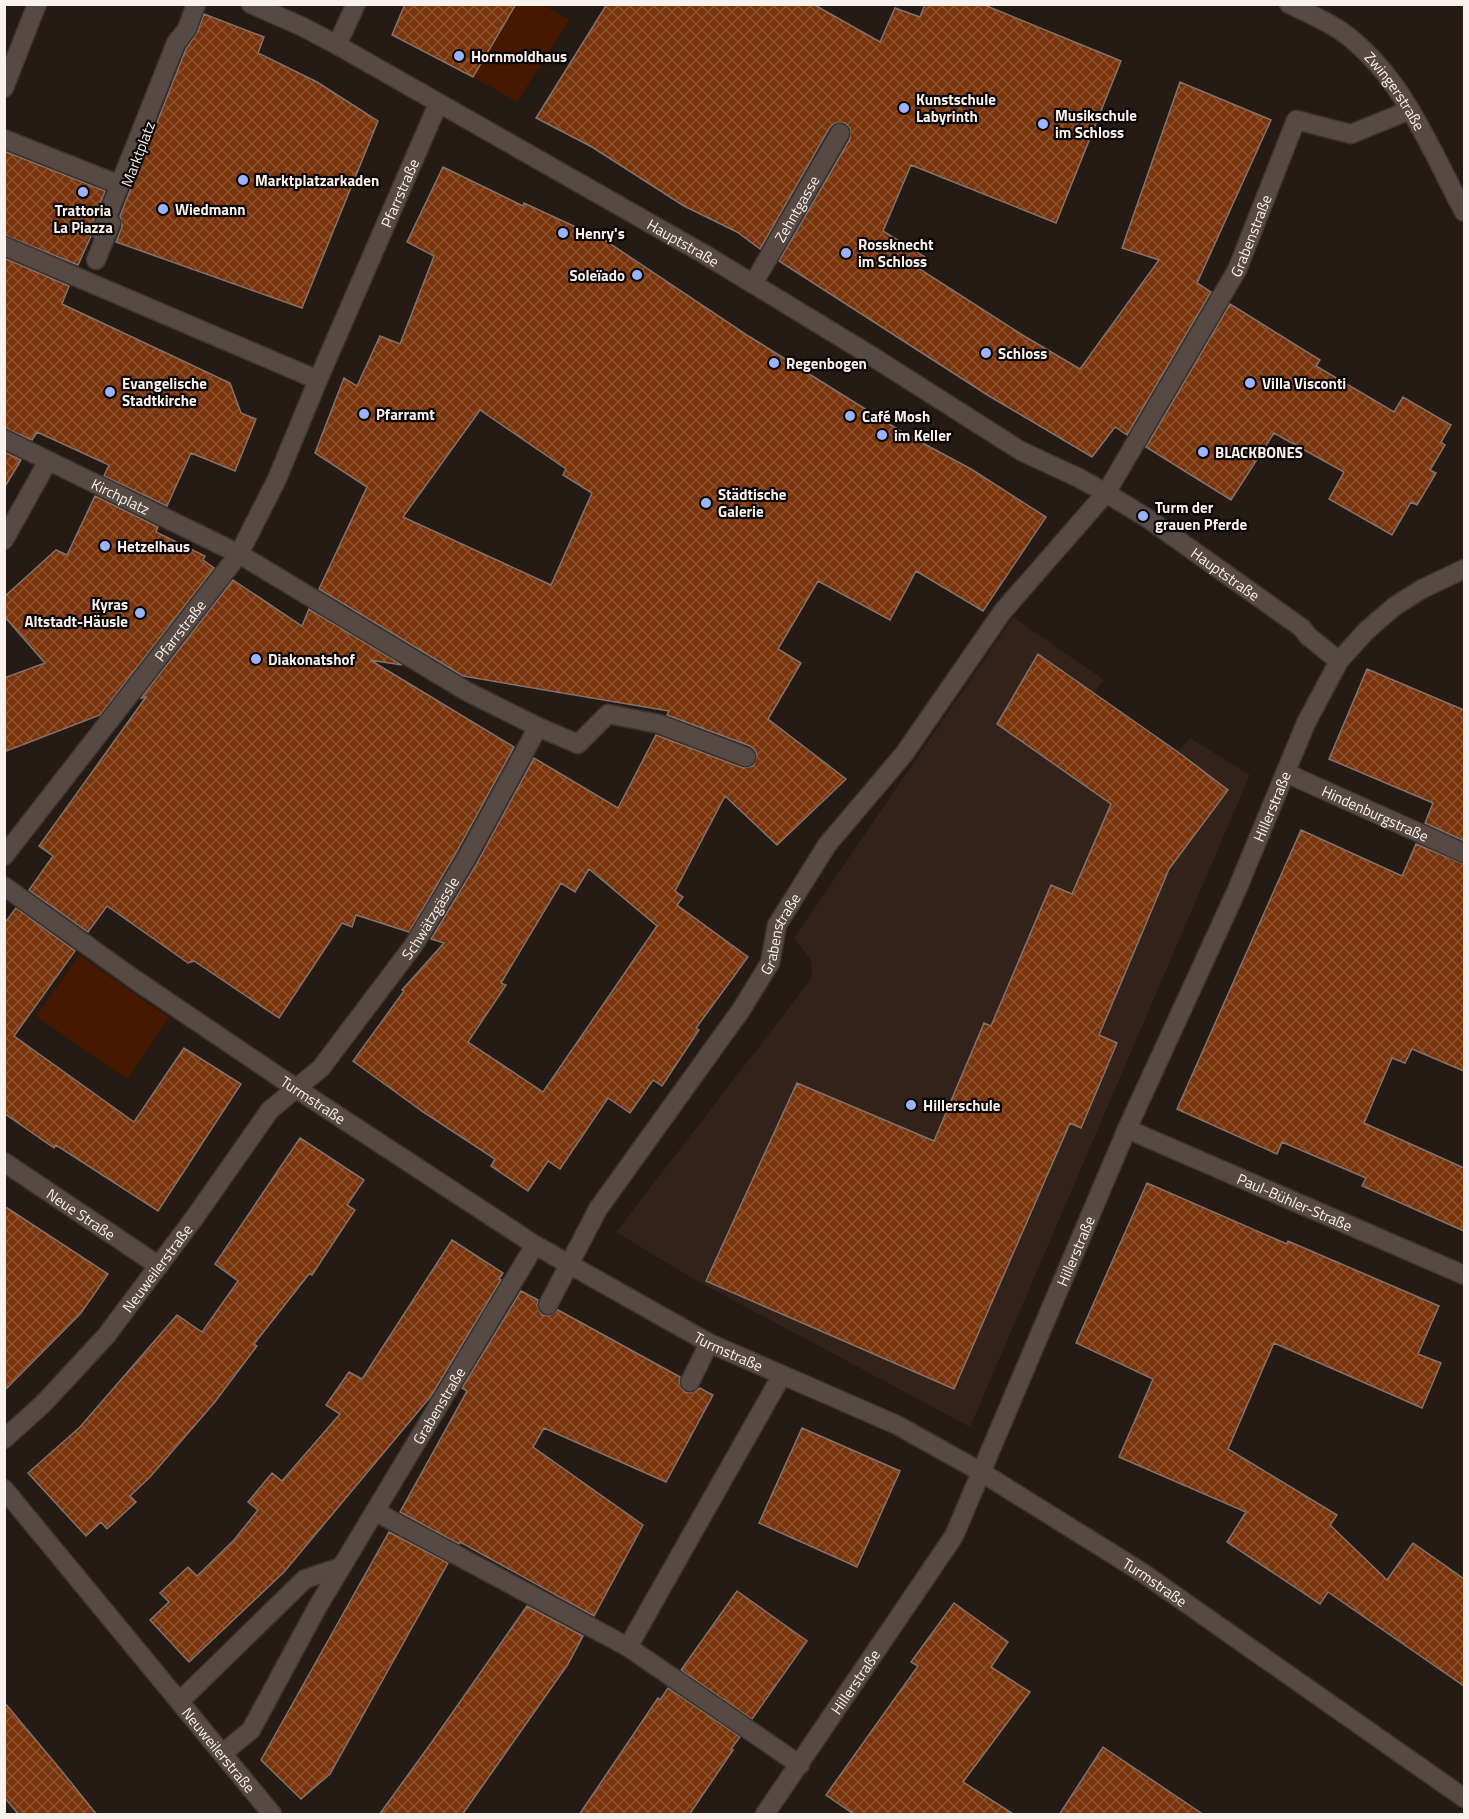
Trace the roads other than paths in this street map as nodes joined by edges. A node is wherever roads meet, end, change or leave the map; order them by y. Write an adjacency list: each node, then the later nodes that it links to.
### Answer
1 (37, 4): 8 (street)
2 (196, 4): 13 (street, Marktplatz)
3 (251, 4): 6 (street, Hauptstraße)
4 (356, 4): 6 (street)
5 (1289, 4): 10 (street, Zwingerstraße)
6 (337, 45): 9 (street, Hauptstraße)
7 (180, 46): 17 (street, Marktplatz)
8 (4, 88)
9 (438, 104): 18 (street, Hauptstraße); 19 (street, Pfarrstraße)
10 (1410, 110): 14 (street, Zwingerstraße); 22 (street, Grabenstraße)
11 (840, 133): 18 (street, Zehntgasse)
12 (4, 139): 13 (street, Marktplatz)
13 (120, 185): 15 (street, Marktplatz)
14 (1464, 212)
15 (101, 232)
16 (4, 246): 19 (street)
17 (96, 261)
18 (753, 284): 22 (street, Hauptstraße)
19 (318, 380): 24 (street, Pfarrstraße)
20 (4, 439): 21 (street, Kirchplatz)
21 (48, 461): 23 (street); 24 (street, Kirchplatz)
22 (1106, 493): 26 (street, Hauptstraße); 37 (street, Grabenstraße)
23 (4, 540)
24 (239, 554): 27 (street); 31 (street, Pfarrstraße)
25 (1464, 569): 26 (street, Hillerstraße)
26 (1339, 661): 29 (street, Hillerstraße)
27 (538, 727): 28 (street); 33 (street, Schwätzgässle)
28 (746, 757)
29 (1286, 773): 30 (street, Hindenburgstraße); 34 (street, Hillerstraße)
30 (1464, 853)
31 (4, 856)
32 (4, 886): 33 (street, Turmstraße)
33 (297, 1089): 36 (street, Turmstraße); 38 (street, Neuweilerstraße)
34 (1127, 1129): 39 (street, Paul-Bühler-Straße); 45 (street, Hillerstraße)
35 (4, 1162): 38 (street, Neue Straße)
36 (535, 1245): 37 (street, Turmstraße); 47 (street, Grabenstraße)
37 (568, 1265): 40 (street, Grabenstraße); 41 (street, Turmstraße)
38 (159, 1266): 44 (street, Neuweilerstraße)
39 (1464, 1275)
40 (548, 1305)
41 (709, 1343): 42 (street, Turmstraße); 43 (street)
42 (782, 1375): 45 (street, Turmstraße); 49 (street)
43 (690, 1382)
44 (4, 1439)
45 (981, 1472): 52 (street, Hillerstraße); 53 (street, Turmstraße)
46 (4, 1489): 50 (street, Neuweilerstraße)
47 (376, 1512): 48 (street, Grabenstraße); 49 (street)
48 (341, 1567): 50 (street); 51 (street, Grabenstraße)
49 (628, 1647): 52 (street)
50 (180, 1701): 51 (street, Neuweilerstraße)
51 (223, 1753): 54 (street, Neuweilerstraße)
52 (800, 1764): 55 (street, Hillerstraße)
53 (1464, 1798)
54 (272, 1815)
55 (765, 1815)

